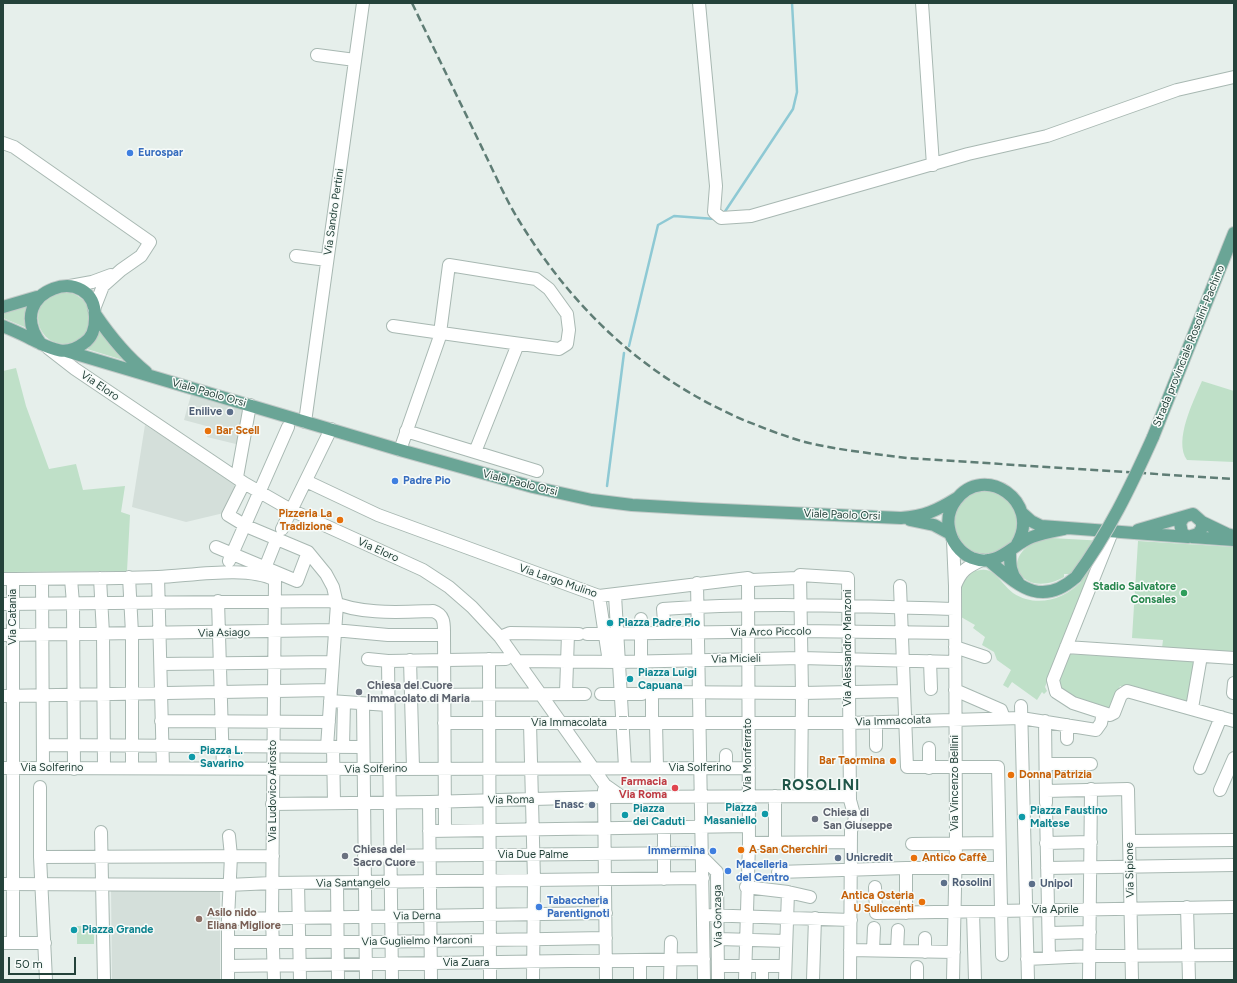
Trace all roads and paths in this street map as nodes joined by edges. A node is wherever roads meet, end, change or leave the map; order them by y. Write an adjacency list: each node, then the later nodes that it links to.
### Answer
1 (363, 3): 5 (street, Via Sandro Pertini)
2 (699, 3): 8 (street)
3 (922, 3): 8 (street)
4 (316, 55): 5 (street)
5 (355, 60): 11 (street, Via Sandro Pertini)
6 (1234, 78): 8 (street)
7 (3, 143): 12 (street)
8 (933, 165)
9 (1234, 233): 68 (main road, Strada provinciale Rosolini-Pachino, bridge)
10 (296, 256): 11 (street)
11 (327, 260): 26 (street, Via Sandro Pertini)
12 (121, 270): 13 (street); 16 (street)
13 (70, 286): 14 (main road); 16 (main road)
14 (37, 298): 15 (main road); 21 (main road)
15 (3, 307)
16 (95, 312): 22 (main road); 24 (main road)
17 (3, 326): 21 (main road)
18 (393, 326): 19 (street)
19 (440, 333): 20 (street); 20 (street); 28 (street)
20 (518, 344): 30 (street)
21 (45, 346): 22 (main road); 23 (street, Via Eloro)
22 (74, 351): 23 (street); 24 (main road, Viale Paolo Orsi)
23 (74, 369): 32 (street, Via Eloro)
24 (152, 377): 25 (main road, Viale Paolo Orsi)
25 (250, 406): 26 (main road, Viale Paolo Orsi); 32 (street)
26 (296, 424): 27 (main road, Viale Paolo Orsi); 34 (street, Via Sandro Pertini)
27 (331, 429): 29 (main road, Viale Paolo Orsi); 33 (street)
28 (406, 431): 29 (street); 30 (street)
29 (400, 450): 39 (main road, Viale Paolo Orsi)
30 (475, 452): 31 (street)
31 (537, 471)
32 (240, 480): 34 (street, Via Eloro); 41 (street)
33 (306, 481): 36 (street); 70 (street, Via Largo Mulino)
34 (261, 492): 36 (street, Via Eloro); 41 (street, Via Sandro Pertini)
35 (957, 498): 37 (main road); 39 (main road); 46 (main road)
36 (291, 510): 45 (street); 108 (street, Via Eloro)
37 (1022, 513): 42 (main road); 51 (main road)
38 (1184, 516): 40 (main road); 44 (main road); 48 (main road)
39 (901, 518): 46 (main road)
40 (1202, 522): 47 (main road); 48 (main road)
41 (246, 526): 45 (street); 53 (street, Via Sandro Pertini)
42 (1064, 529): 43 (main road); 51 (main road)
43 (1112, 532): 44 (main road); 110 (street)
44 (1125, 533): 48 (main road)
45 (279, 534): 52 (street); 55 (street)
46 (951, 536): 54 (main road); 67 (street, Via Vincenzo Bellini)
47 (1234, 536)
48 (1190, 537): 49 (main road)
49 (1234, 540)
50 (216, 547): 53 (street)
51 (1014, 548): 54 (main road); 68 (main road)
52 (308, 552): 55 (street); 79 (street)
53 (231, 558): 55 (street)
54 (985, 560): 67 (street); 68 (main road)
55 (265, 568)
56 (800, 575): 60 (street, Via Largo Mulino); 61 (street, Via Largo Mulino); 80 (street)
57 (129, 577): 58 (street); 59 (street); 72 (street)
58 (158, 577): 73 (street); 74 (street, Via Ludovico Ariosto)
59 (100, 578): 64 (street); 77 (street)
60 (748, 578): 65 (street, Via Largo Mulino); 82 (street, Via Monferrato)
61 (848, 578): 81 (street, Via Alessandro Manzoni)
62 (8, 579): 63 (street); 78 (street, Via Catania)
63 (42, 579): 64 (street); 75 (street)
64 (71, 579): 76 (street)
65 (697, 583): 69 (street, Via Largo Mulino); 83 (street, Via Gonzaga)
66 (900, 586): 84 (street)
67 (955, 586): 85 (street, Via Vincenzo Bellini)
68 (1023, 588)
69 (615, 595): 70 (street, Via Largo Mulino); 104 (street)
70 (599, 596): 94 (street)
71 (218, 601): 73 (street); 74 (street); 93 (street)
72 (130, 602): 73 (street); 77 (street); 92 (street)
73 (159, 602): 102 (street)
74 (276, 602): 79 (street); 89 (street, Via Ludovico Ariosto)
75 (43, 603): 76 (street); 78 (street); 106 (street)
76 (73, 603): 77 (street); 100 (street)
77 (102, 603): 101 (street)
78 (8, 604): 105 (street, Via Catania)
79 (337, 604): 87 (street); 107 (street)
80 (800, 605): 81 (street); 82 (street); 88 (street)
81 (847, 605): 84 (street); 91 (street, Via Alessandro Manzoni)
82 (748, 606): 83 (street); 90 (street, Via Monferrato)
83 (698, 607): 96 (street); 97 (street, Via Gonzaga)
84 (901, 607): 85 (street); 98 (street)
85 (955, 609): 99 (street, Via Vincenzo Bellini)
86 (641, 618): 95 (street)
87 (334, 630): 89 (street, Via Asiago); 107 (street, Via Asiago); 128 (street)
88 (800, 631): 90 (street, Via Arco Piccolo); 91 (street, Via Arco Piccolo); 113 (street)
89 (275, 632): 93 (street, Via Asiago); 127 (street, Via Ludovico Ariosto)
90 (748, 632): 97 (street, Via Arco Piccolo); 119 (street, Via Monferrato)
91 (848, 632): 98 (street, Via Arco Piccolo); 120 (street, Via Alessandro Manzoni)
92 (132, 633): 101 (street, Via Asiago); 102 (street, Via Asiago); 140 (street)
93 (219, 633): 102 (street, Via Asiago); 126 (street)
94 (605, 633): 103 (street, Via Arco Piccolo); 104 (street, Via Arco Piccolo); 130 (street)
95 (641, 633): 96 (street, Via Arco Piccolo); 104 (street, Via Arco Piccolo); 131 (street)
96 (665, 633): 97 (street, Via Arco Piccolo)
97 (698, 633): 118 (street, Via Gonzaga)
98 (901, 633): 99 (street, Via Arco Piccolo); 124 (street)
99 (955, 633): 109 (street, Via Vincenzo Bellini)
100 (73, 634): 101 (street, Via Asiago); 106 (street, Via Asiago); 146 (street)
101 (103, 634): 147 (street)
102 (160, 634): 133 (street)
103 (578, 634): 108 (street, Via Arco Piccolo); 129 (street)
104 (618, 634): 130 (street)
105 (8, 635): 106 (street, Via Asiago); 157 (street, Via Catania)
106 (42, 635): 153 (street)
107 (444, 635): 116 (street)
108 (500, 637): 122 (street, Via Eloro)
109 (955, 647): 112 (street); 132 (street, Via Vincenzo Bellini)
110 (1066, 647): 111 (street); 164 (street)
111 (1201, 656): 114 (street); 162 (street)
112 (985, 657)
113 (801, 658): 119 (street, Via Micieli); 120 (street, Via Micieli); 145 (street)
114 (1234, 658)
115 (368, 659): 123 (street, Via Micieli)
116 (443, 659): 117 (street, Via Micieli); 121 (street, Via Micieli); 155 (street)
117 (489, 659): 122 (street, Via Micieli); 149 (street)
118 (698, 659): 119 (street, Via Micieli); 131 (street, Via Micieli); 143 (street, Via Gonzaga)
119 (748, 659): 144 (street, Via Monferrato)
120 (848, 659): 124 (street, Via Micieli); 139 (street, Via Alessandro Manzoni)
121 (410, 660): 123 (street, Via Micieli); 154 (street)
122 (512, 660): 129 (street, Via Micieli); 141 (street, Via Eloro)
123 (388, 661): 161 (street)
124 (902, 661): 125 (street, Via Micieli); 135 (street)
125 (930, 661): 132 (street, Via Micieli); 134 (street)
126 (219, 662): 127 (street); 133 (street); 138 (street)
127 (274, 662): 128 (street); 137 (street, Via Ludovico Ariosto)
128 (333, 662): 158 (street)
129 (567, 662): 130 (street, Via Micieli); 142 (street)
130 (614, 662): 131 (street, Via Micieli); 152 (street)
131 (641, 662)
132 (955, 662): 136 (street, Via Vincenzo Bellini)
133 (161, 664): 148 (street)
134 (931, 689)
135 (904, 690): 139 (street); 175 (street)
136 (955, 690): 166 (street); 167 (street, Via Vincenzo Bellini)
137 (274, 691): 138 (street); 158 (street); 171 (street, Via Ludovico Ariosto)
138 (220, 692): 148 (street); 169 (street)
139 (849, 692): 145 (street); 183 (street, Via Alessandro Manzoni)
140 (132, 693): 147 (street); 148 (street); 190 (street)
141 (540, 693): 142 (street); 149 (street); 184 (street, Via Eloro)
142 (566, 693): 150 (street)
143 (700, 693): 144 (street); 156 (street); 181 (street, Via Gonzaga)
144 (748, 693): 145 (street); 173 (street, Via Monferrato)
145 (802, 693): 182 (street)
146 (73, 694): 147 (street); 153 (street); 187 (street)
147 (103, 694): 188 (street)
148 (161, 694): 168 (street)
149 (489, 694): 155 (street); 178 (street)
150 (585, 694)
151 (601, 694): 152 (street)
152 (621, 694): 156 (street); 202 (street)
153 (42, 695): 157 (street); 189 (street)
154 (411, 695): 155 (street); 210 (street)
155 (443, 695): 177 (street)
156 (649, 695): 180 (street)
157 (8, 696): 204 (street, Via Catania)
158 (330, 696): 159 (street); 172 (street)
159 (344, 702): 160 (street); 195 (street)
160 (363, 704): 161 (street); 196 (street)
161 (388, 705): 225 (street)
162 (1192, 708): 164 (street); 165 (street)
163 (1021, 712): 166 (street, Via Immacolata); 176 (street, Via Immacolata); 307 (street)
164 (1104, 713): 185 (street, Via Immacolata)
165 (1221, 717): 170 (street); 220 (street)
166 (1004, 718): 167 (street, Via Immacolata)
167 (955, 719): 175 (street, Via Immacolata); 219 (street, Via Vincenzo Bellini)
168 (162, 721): 169 (street); 191 (street)
169 (221, 721): 171 (street); 192 (street)
170 (1234, 721)
171 (273, 722): 172 (street); 194 (street, Via Ludovico Ariosto)
172 (329, 722): 195 (street)
173 (748, 722): 181 (street, Via Immacolata); 182 (street, Via Immacolata); 217 (street, Via Monferrato)
174 (876, 722): 175 (street, Via Immacolata); 183 (street, Via Immacolata); 193 (street)
175 (904, 722): 218 (street)
176 (1045, 722): 185 (street, Via Immacolata); 200 (street)
177 (444, 723): 178 (street, Via Immacolata); 211 (street)
178 (490, 723): 179 (street, Via Immacolata); 212 (street)
179 (530, 723): 184 (street, Via Immacolata); 213 (street)
180 (654, 723): 181 (street, Via Immacolata); 184 (street, Via Immacolata); 203 (street)
181 (700, 723): 215 (street, Via Gonzaga)
182 (801, 723): 183 (street, Via Immacolata); 233 (street)
183 (849, 723): 234 (street, Via Alessandro Manzoni)
184 (562, 724): 214 (street, Via Eloro)
185 (1067, 725): 186 (street)
186 (1067, 739)
187 (73, 744): 188 (street); 189 (street); 221 (street)
188 (103, 744): 190 (street); 206 (street)
189 (43, 745): 205 (street)
190 (132, 745): 191 (street); 207 (street)
191 (162, 746): 192 (street); 208 (street)
192 (222, 746): 194 (street); 222 (street)
193 (876, 746)
194 (274, 747): 195 (street); 209 (street, Via Ludovico Ariosto)
195 (334, 747): 196 (street); 223 (street)
196 (363, 747): 224 (street)
197 (929, 748): 218 (street)
198 (726, 755): 216 (street)
199 (1234, 758): 229 (street)
200 (1046, 764): 201 (street); 228 (street)
201 (1091, 764)
202 (626, 767): 203 (street, Via Solferino); 214 (street, Via Solferino)
203 (657, 767): 215 (street, Via Solferino)
204 (8, 768): 205 (street, Via Solferino); 293 (street, Via Catania)
205 (43, 768): 221 (street, Via Solferino)
206 (104, 768): 207 (street, Via Solferino); 221 (street, Via Solferino)
207 (132, 768): 208 (street, Via Solferino)
208 (163, 768): 222 (street, Via Solferino)
209 (273, 768): 222 (street, Via Solferino); 223 (street, Via Solferino); 243 (street, Via Ludovico Ariosto)
210 (413, 768): 211 (street, Via Solferino); 225 (street, Via Solferino)
211 (444, 768): 212 (street, Via Solferino); 241 (street)
212 (490, 768): 213 (street, Via Solferino); 237 (street)
213 (532, 768): 214 (street, Via Solferino); 236 (street)
214 (593, 768): 230 (street, Via Eloro)
215 (701, 768): 216 (street, Via Solferino); 235 (street, Via Gonzaga)
216 (726, 768): 217 (street, Via Solferino)
217 (749, 768): 231 (street, Via Monferrato)
218 (929, 768): 219 (street)
219 (955, 768): 260 (street, Via Vincenzo Bellini); 261 (street)
220 (1200, 768)
221 (74, 769)
222 (223, 769)
223 (333, 769): 224 (street, Via Solferino); 238 (street)
224 (364, 769): 225 (street, Via Solferino); 239 (street)
225 (389, 769): 242 (street)
226 (40, 787): 274 (street)
227 (1091, 789): 228 (street); 255 (street, Via Sipione); 257 (street)
228 (1046, 790): 262 (street)
229 (1220, 790)
230 (604, 791): 235 (street, Via Eloro); 236 (street, Via Roma); 246 (street)
231 (749, 796): 232 (street); 235 (street); 245 (street, Via Monferrato)
232 (778, 796): 233 (street); 259 (street)
233 (801, 796): 234 (street)
234 (847, 796): 256 (street, Via Alessandro Manzoni)
235 (702, 797): 247 (street, Via Gonzaga)
236 (532, 799): 237 (street, Via Roma); 250 (street)
237 (490, 800): 241 (street, Via Roma); 249 (street)
238 (334, 802): 239 (street, Via Roma); 243 (street, Via Roma)
239 (364, 802): 242 (street, Via Roma); 271 (street)
240 (429, 802): 241 (street, Via Roma); 242 (street, Via Roma); 251 (street)
241 (444, 802): 248 (street)
242 (389, 803): 272 (street)
243 (272, 804): 270 (street, Via Ludovico Ariosto)
244 (664, 826): 246 (street); 247 (street); 266 (street)
245 (748, 826): 247 (street); 258 (street, Via Monferrato)
246 (604, 827): 250 (street); 265 (street)
247 (702, 827): 273 (street, Via Gonzaga)
248 (444, 830): 249 (street); 251 (street)
249 (490, 830): 250 (street); 268 (street)
250 (532, 830): 264 (street)
251 (429, 831): 267 (street)
252 (101, 832): 275 (street)
253 (229, 836): 269 (street)
254 (1234, 840): 255 (street)
255 (1130, 841): 277 (street, Via Sipione)
256 (848, 842): 259 (street); 284 (street, Via Alessandro Manzoni)
257 (1091, 842): 262 (street); 281 (street)
258 (749, 843): 259 (street); 301 (street, Via Monferrato)
259 (775, 843)
260 (956, 843): 261 (street); 263 (street); 278 (street, Via Vincenzo Bellini)
261 (999, 843): 279 (street)
262 (1046, 843): 280 (street)
263 (912, 844)
264 (532, 854): 265 (street, Via Due Palme); 268 (street, Via Due Palme); 288 (street)
265 (604, 854): 266 (street, Via Due Palme); 286 (street)
266 (664, 854): 273 (street, Via Due Palme); 287 (street)
267 (429, 855): 268 (street, Via Due Palme); 272 (street, Via Due Palme); 292 (street)
268 (490, 855): 289 (street)
269 (231, 856): 270 (street); 275 (street); 299 (street)
270 (273, 856): 294 (street, Via Ludovico Ariosto)
271 (364, 856): 272 (street, Via Due Palme); 290 (street)
272 (390, 856): 291 (street)
273 (702, 856): 285 (street, Via Gonzaga); 318 (street, Via Gonzaga)
274 (40, 857): 275 (street); 297 (street)
275 (101, 857): 298 (street)
276 (1234, 865): 277 (street)
277 (1130, 867): 281 (street); 306 (street, Via Sipione)
278 (956, 868): 279 (street); 282 (street); 311 (street, Via Vincenzo Bellini)
279 (1000, 868): 310 (street)
280 (1047, 868): 281 (street); 308 (street)
281 (1090, 868): 309 (street)
282 (908, 871): 284 (street); 314 (street)
283 (778, 872): 284 (street)
284 (849, 872): 329 (street)
285 (703, 878): 287 (street, Via Santangelo); 317 (street, Via Gonzaga)
286 (605, 879): 287 (street, Via Santangelo); 288 (street, Via Santangelo); 313 (street)
287 (664, 879)
288 (534, 880): 289 (street, Via Santangelo); 315 (street)
289 (490, 881): 292 (street, Via Santangelo); 316 (street)
290 (364, 882): 291 (street, Via Santangelo); 296 (street, Via Santangelo); 320 (street)
291 (391, 882): 292 (street, Via Santangelo); 321 (street)
292 (430, 882): 322 (street)
293 (8, 883): 297 (street, Via Santangelo); 348 (street, Via Catania)
294 (272, 883): 295 (street, Via Santangelo); 299 (street, Via Santangelo); 325 (street, Via Ludovico Ariosto)
295 (298, 883): 296 (street, Via Santangelo); 326 (street)
296 (336, 883): 323 (street)
297 (42, 884): 298 (street, Via Santangelo); 349 (street)
298 (103, 884): 299 (street, Via Santangelo); 382 (street)
299 (228, 885): 328 (street)
300 (875, 886): 314 (street, Via Aprile)
301 (746, 887): 302 (street); 319 (street, Via Monferrato)
302 (788, 892): 303 (street); 324 (street)
303 (810, 897)
304 (1234, 906): 305 (street, Via Aprile)
305 (1188, 907): 306 (street, Via Aprile); 356 (street)
306 (1131, 909): 309 (street, Via Aprile); 358 (street, Via Sipione)
307 (1025, 910): 308 (street, Via Aprile); 310 (street, Via Aprile); 363 (street)
308 (1049, 910): 309 (street, Via Aprile); 333 (street)
309 (1090, 910): 332 (street)
310 (1002, 911): 312 (street, Via Aprile); 357 (street)
311 (955, 912): 312 (street, Via Aprile); 314 (street, Via Aprile); 355 (street, Via Vincenzo Bellini)
312 (973, 912): 404 (street)
313 (606, 913): 315 (street, Via Derna); 334 (street)
314 (906, 913)
315 (534, 914): 316 (street, Via Derna); 336 (street)
316 (490, 915): 322 (street, Via Derna); 340 (street)
317 (703, 915): 318 (street); 362 (street, Via Gonzaga)
318 (719, 915): 319 (street); 337 (street, Via Gonzaga)
319 (745, 915): 324 (street); 338 (street, Via Monferrato)
320 (365, 916): 321 (street, Via Derna); 323 (street, Via Derna); 346 (street)
321 (391, 916): 322 (street, Via Derna); 341 (street)
322 (430, 916): 339 (street)
323 (337, 917): 326 (street, Via Derna); 345 (street)
324 (787, 917): 327 (street); 342 (street)
325 (272, 918): 326 (street, Via Derna); 328 (street, Via Derna); 344 (street, Via Ludovico Ariosto)
326 (299, 918): 350 (street)
327 (815, 918): 329 (street); 400 (street)
328 (228, 919): 343 (street)
329 (851, 920): 351 (street)
330 (874, 928): 352 (street)
331 (898, 930): 353 (street)
332 (1090, 932): 333 (street); 359 (street)
333 (1049, 933): 361 (street)
334 (606, 938): 336 (street, Via Guglielmo Marconi); 366 (street)
335 (925, 938): 354 (street)
336 (534, 939): 340 (street, Via Guglielmo Marconi); 367 (street)
337 (719, 939): 338 (street); 376 (street, Via Gonzaga)
338 (744, 939): 342 (street); 377 (street, Via Monferrato)
339 (430, 940): 340 (street, Via Guglielmo Marconi); 341 (street, Via Guglielmo Marconi); 370 (street)
340 (490, 940): 368 (street)
341 (392, 941): 346 (street, Via Guglielmo Marconi); 369 (street)
342 (786, 941): 378 (street)
343 (228, 942): 344 (street, Via Guglielmo Marconi); 372 (street)
344 (272, 942): 350 (street, Via Guglielmo Marconi); 373 (street, Via Ludovico Ariosto)
345 (337, 942): 346 (street, Via Guglielmo Marconi); 350 (street, Via Guglielmo Marconi); 375 (street)
346 (367, 942): 371 (street)
347 (671, 942): 365 (street)
348 (8, 943): 349 (street)
349 (45, 943): 381 (street)
350 (300, 943): 374 (street)
351 (850, 950): 352 (street); 401 (street)
352 (873, 950): 353 (street)
353 (897, 951): 354 (street)
354 (925, 952): 355 (street)
355 (954, 952): 403 (street, Via Vincenzo Bellini)
356 (1190, 954): 358 (street); 360 (street); 408 (street)
357 (1002, 955)
358 (1129, 955): 359 (street); 407 (street, Via Sipione)
359 (1090, 956): 361 (street); 406 (street)
360 (1234, 956)
361 (1049, 958): 363 (street)
362 (704, 959): 365 (street, Via Zuara); 395 (street, Via Gonzaga)
363 (1027, 959): 405 (street)
364 (640, 960): 365 (street, Via Zuara); 366 (street, Via Zuara); 393 (street)
365 (671, 960): 394 (street)
366 (606, 961): 367 (street, Via Zuara); 392 (street)
367 (534, 962): 368 (street, Via Zuara); 391 (street)
368 (490, 963): 370 (street, Via Zuara); 390 (street)
369 (392, 964): 370 (street, Via Zuara); 371 (street, Via Zuara); 388 (street)
370 (430, 964): 389 (street)
371 (366, 965): 375 (street, Via Zuara); 387 (street)
372 (228, 966): 373 (street, Via Zuara); 383 (street)
373 (274, 966): 374 (street, Via Zuara); 384 (street, Via Ludovico Ariosto)
374 (300, 966): 375 (street, Via Zuara); 385 (street)
375 (337, 966): 386 (street)
376 (718, 966): 377 (street); 396 (street, Via Gonzaga)
377 (745, 966): 379 (street); 397 (street, Via Monferrato)
378 (785, 966): 379 (street); 399 (street)
379 (762, 967): 398 (street)
380 (917, 967): 402 (street)
381 (46, 980)
382 (104, 980)
383 (228, 980)
384 (274, 980)
385 (300, 980)
386 (338, 980)
387 (366, 980)
388 (392, 980)
389 (431, 980)
390 (490, 980)
391 (534, 980)
392 (606, 980)
393 (640, 980)
394 (670, 980)
395 (704, 980)
396 (718, 980)
397 (745, 980)
398 (762, 980)
399 (785, 980)
400 (813, 980)
401 (850, 980)
402 (917, 980)
403 (953, 980)
404 (975, 980)
405 (1028, 980)
406 (1089, 980)
407 (1132, 980)
408 (1189, 980)

